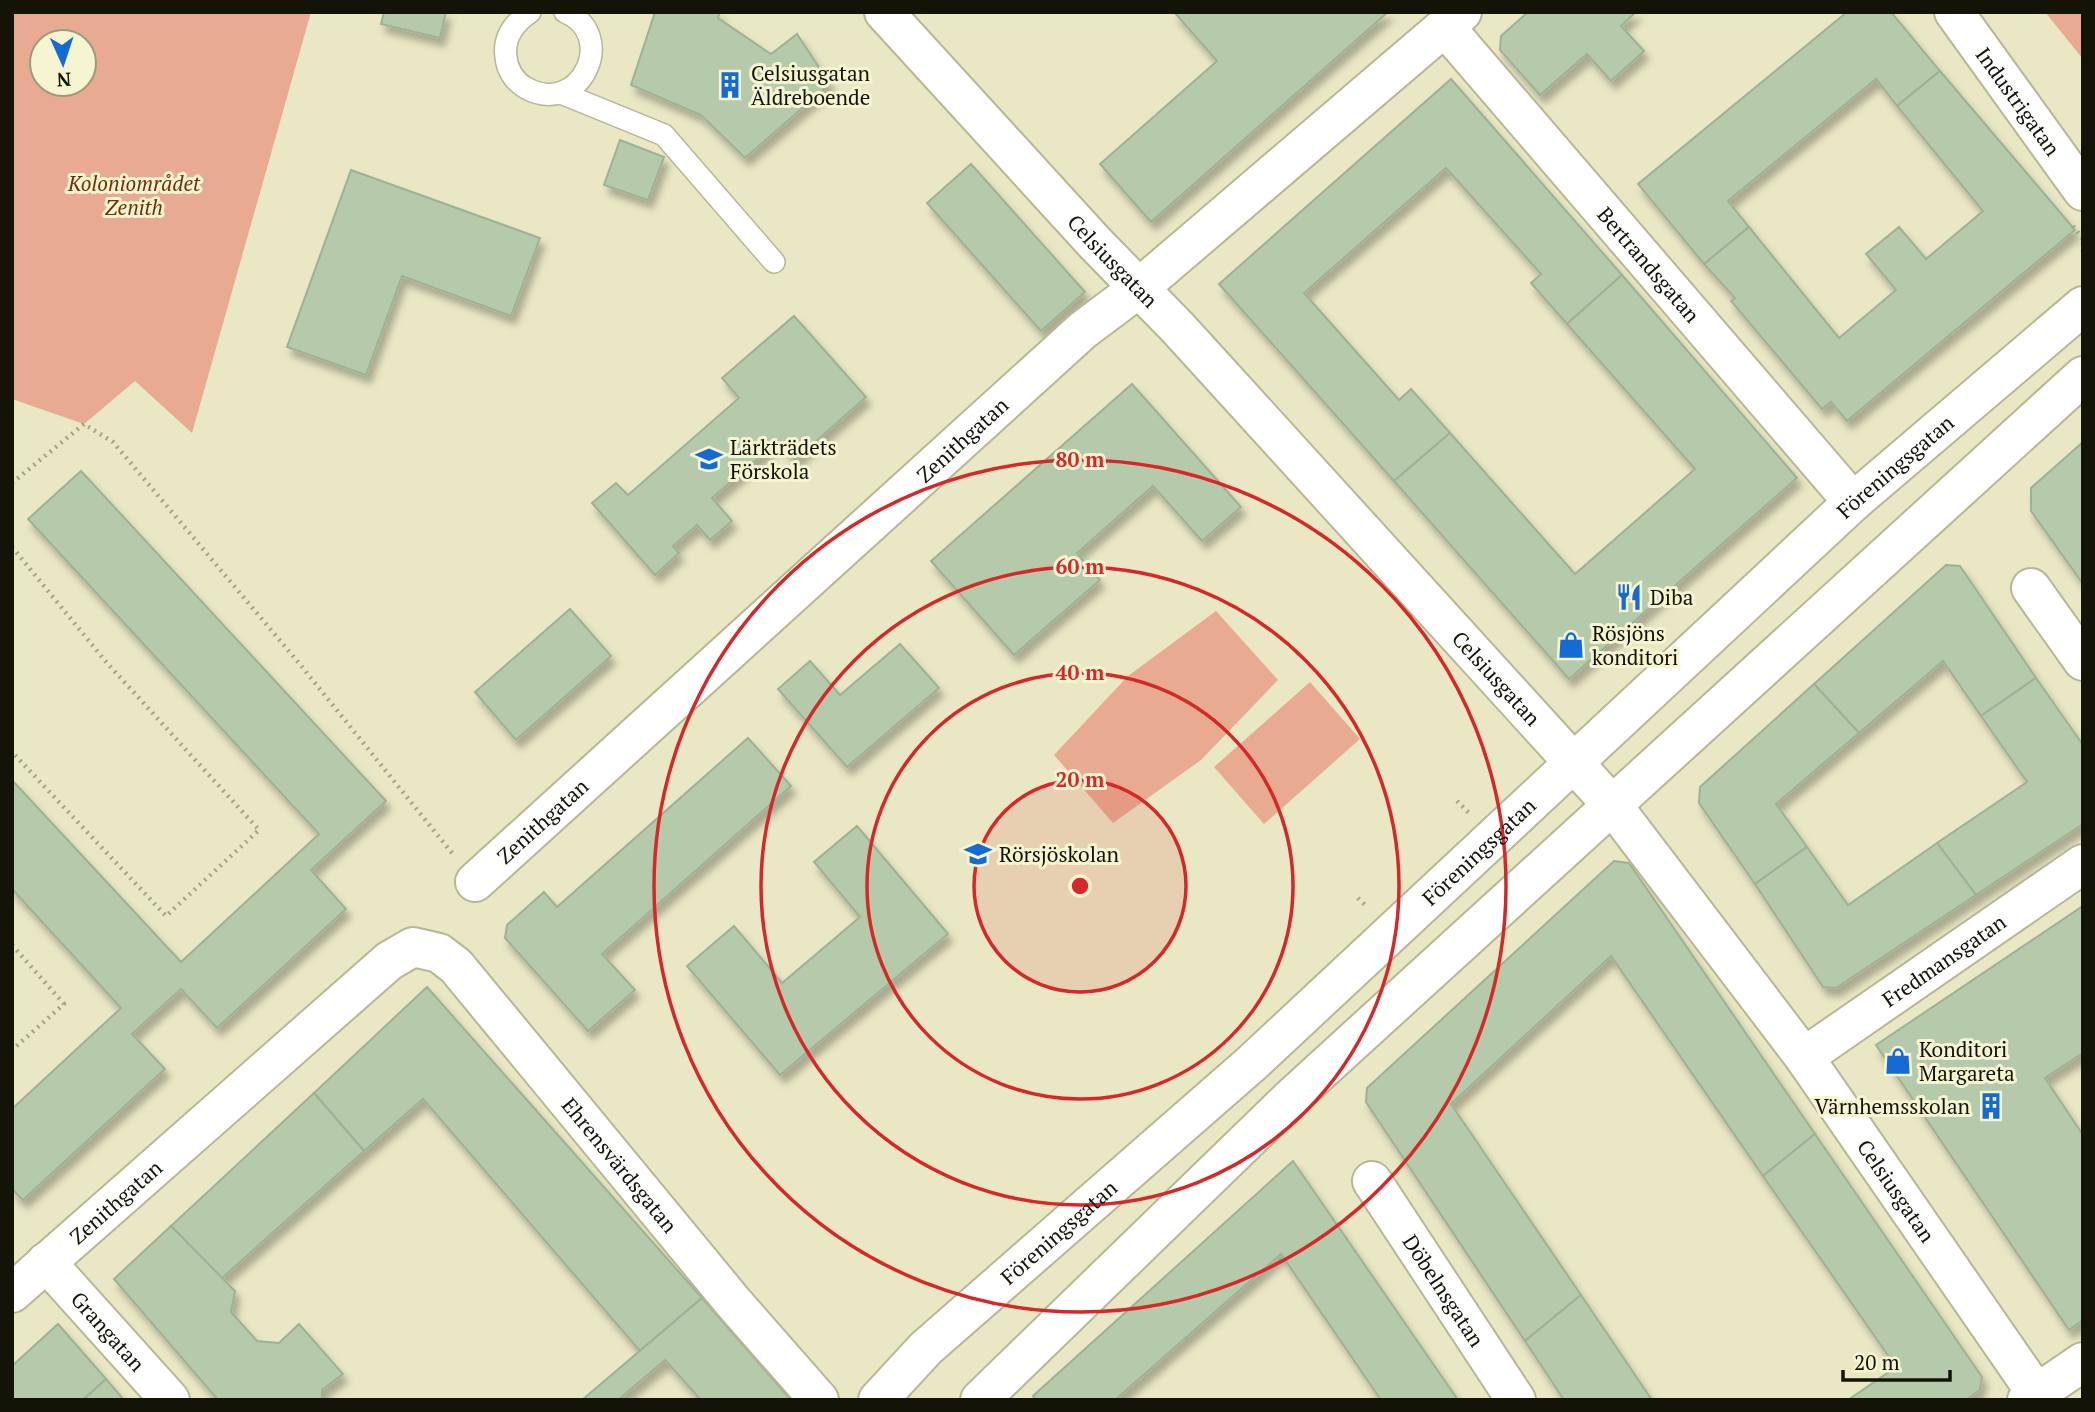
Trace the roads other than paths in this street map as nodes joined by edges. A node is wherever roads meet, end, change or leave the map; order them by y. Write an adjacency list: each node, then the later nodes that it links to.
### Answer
1 (530, 12): 6 (lane)
2 (565, 12): 6 (lane)
3 (884, 12): 9 (street, Celsiusgatan)
4 (1954, 12): 7 (street, Industrigatan)
5 (1454, 19): 9 (street, Zenithgatan); 12 (street, Bertrandsgatan)
6 (561, 93): 8 (lane)
7 (2083, 191)
8 (774, 262)
9 (1139, 288): 15 (street, Celsiusgatan); 18 (street, Zenithgatan)
10 (2083, 306): 12 (street, Föreningsgatan)
11 (2083, 376): 16 (street)
12 (1853, 502): 15 (street, Föreningsgatan)
13 (2031, 588): 14 (street)
14 (2083, 662)
15 (1573, 763): 16 (street, Celsiusgatan); 29 (street, Föreningsgatan)
16 (1613, 806): 20 (street, Celsiusgatan); 26 (street)
17 (2083, 864): 20 (street, Fredmansgatan)
18 (475, 882)
19 (413, 947): 22 (street, Zenithgatan); 28 (street, Ehrensvärdsgatan)
20 (1804, 1057): 25 (street, Celsiusgatan)
21 (1372, 1181): 30 (street, Döbelnsgatan)
22 (46, 1262): 23 (street, Zenithgatan); 27 (street, Grangatan)
23 (12, 1293)
24 (2083, 1362): 25 (street)
25 (2034, 1398)
26 (982, 1399)
27 (170, 1400)
28 (819, 1400)
29 (878, 1400)
30 (1516, 1400)

